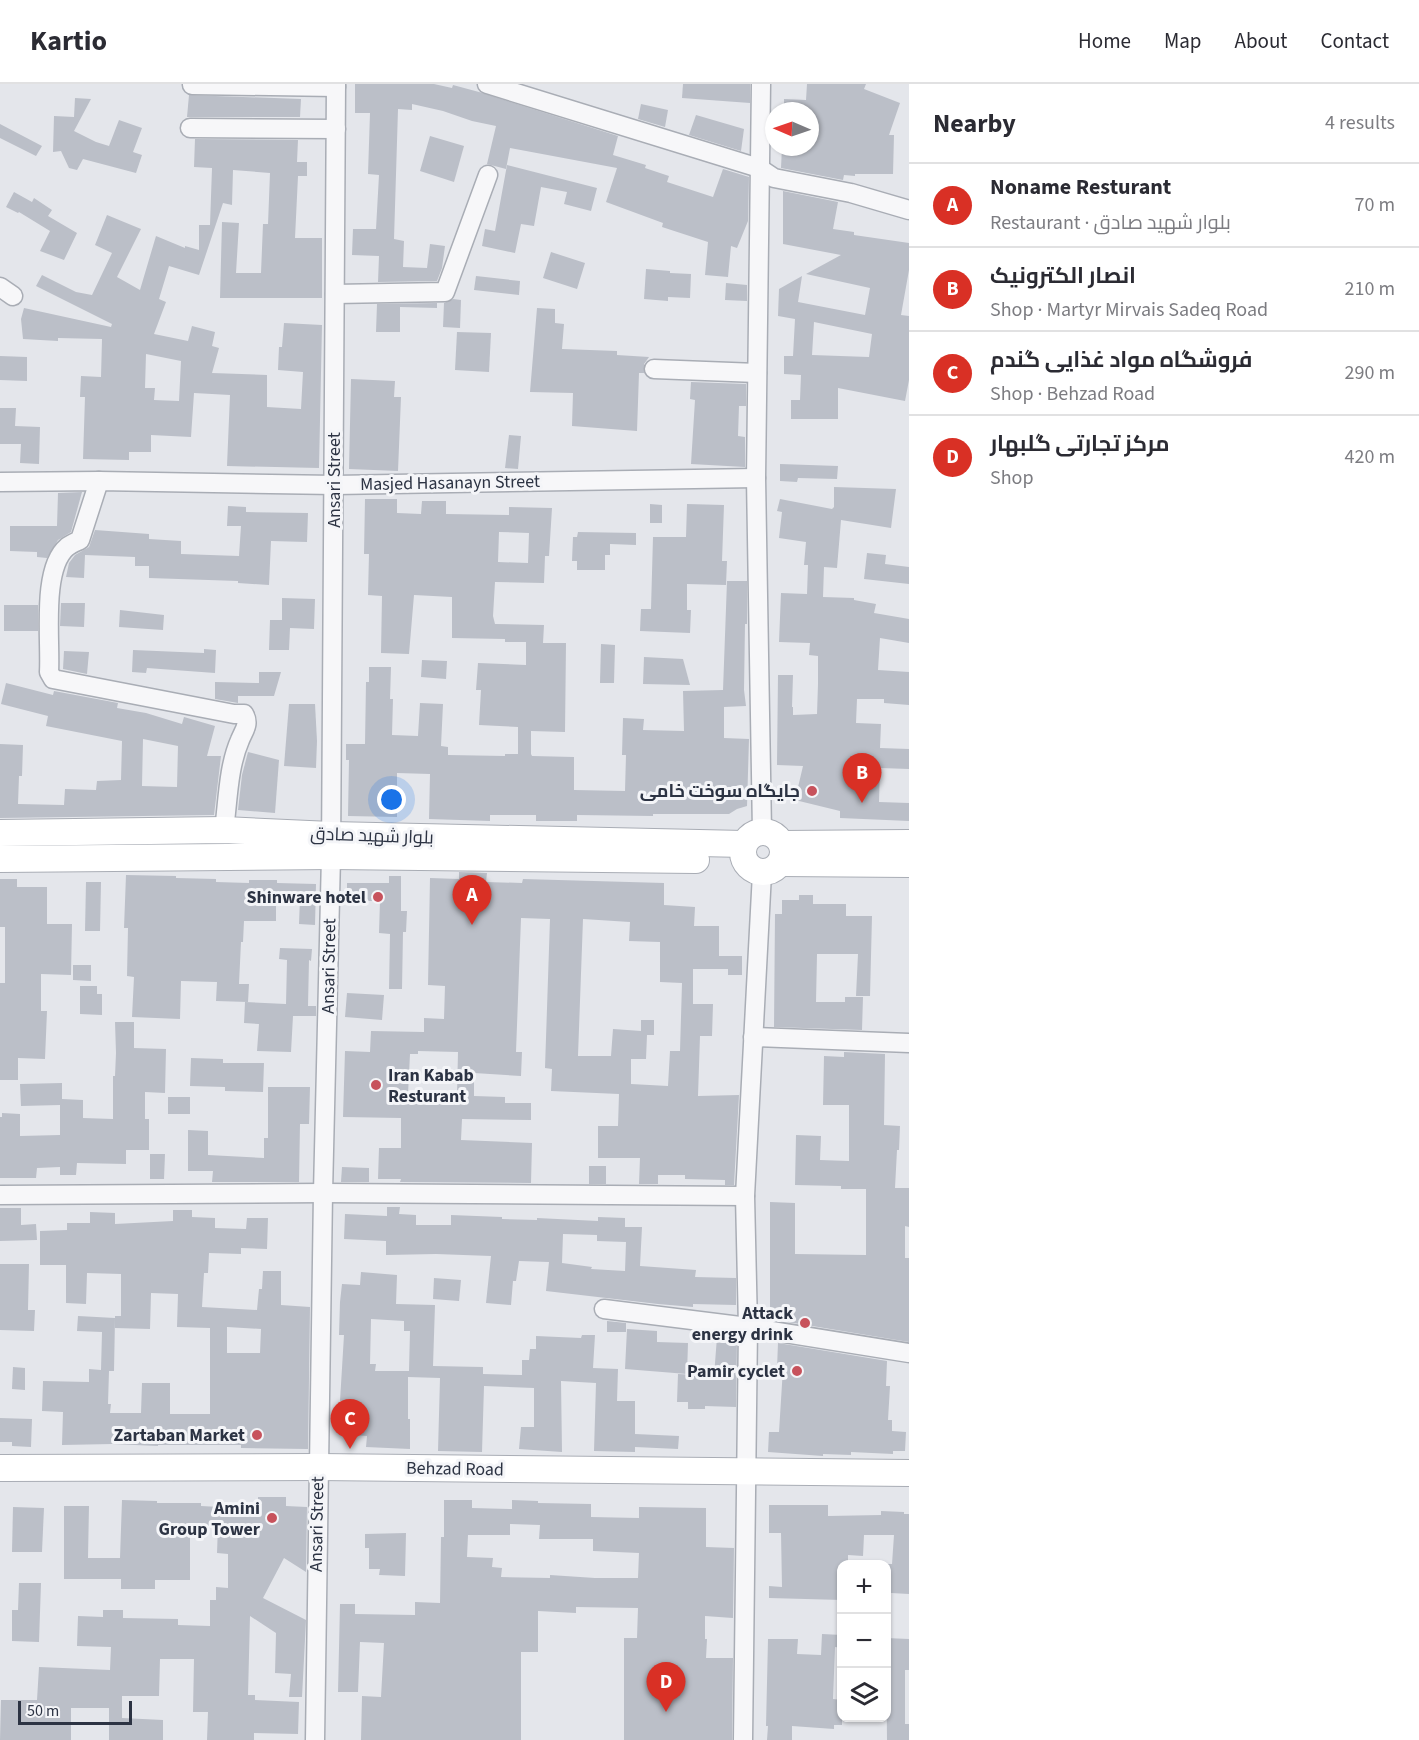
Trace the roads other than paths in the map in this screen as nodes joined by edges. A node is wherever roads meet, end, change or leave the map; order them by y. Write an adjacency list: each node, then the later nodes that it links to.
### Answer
1 (487, 84): 5 (street)
2 (761, 84): 8 (street)
3 (192, 85): 4 (street)
4 (336, 85): 7 (street, Ansari Street)
5 (514, 88): 8 (street)
6 (190, 128): 7 (street)
7 (336, 129): 11 (street, Ansari Street)
8 (759, 168): 10 (street); 13 (street)
9 (488, 175): 11 (street)
10 (909, 210)
11 (335, 294): 17 (street, Ansari Street)
12 (654, 369): 13 (street)
13 (757, 374): 14 (street)
14 (756, 478): 17 (street, Masjed Hasanayn Street); 22 (street)
15 (99, 481): 16 (street, Masjed Hasanayn Street); 17 (street, Masjed Hasanayn Street); 18 (street)
16 (0, 482)
17 (334, 485): 21 (street, Ansari Street)
18 (224, 830): 19 (main road, بلوار شهید صادق); 21 (main road, بلوار شهید صادق)
19 (0, 833)
20 (909, 843): 22 (main road)
21 (331, 846): 22 (main road, بلوار شهید صادق); 23 (main road, بلوار شهید صادق); 27 (street, Ansari Street)
22 (763, 853): 24 (main road, بلوار شهید صادق); 25 (street)
23 (0, 859)
24 (909, 864)
25 (753, 1037): 26 (street); 29 (street)
26 (909, 1043)
27 (323, 1193): 28 (street); 29 (street); 33 (street, Ansari Street)
28 (0, 1196)
29 (745, 1196): 31 (street)
30 (604, 1309): 31 (street)
31 (748, 1327): 32 (street); 35 (street)
32 (909, 1353)
33 (318, 1467): 34 (main road, Behzad Road); 35 (main road, Behzad Road); 37 (street, Ansari Street)
34 (0, 1468)
35 (747, 1472): 36 (main road, Behzad Road); 38 (street)
36 (909, 1473)
37 (315, 1740)
38 (743, 1740)

